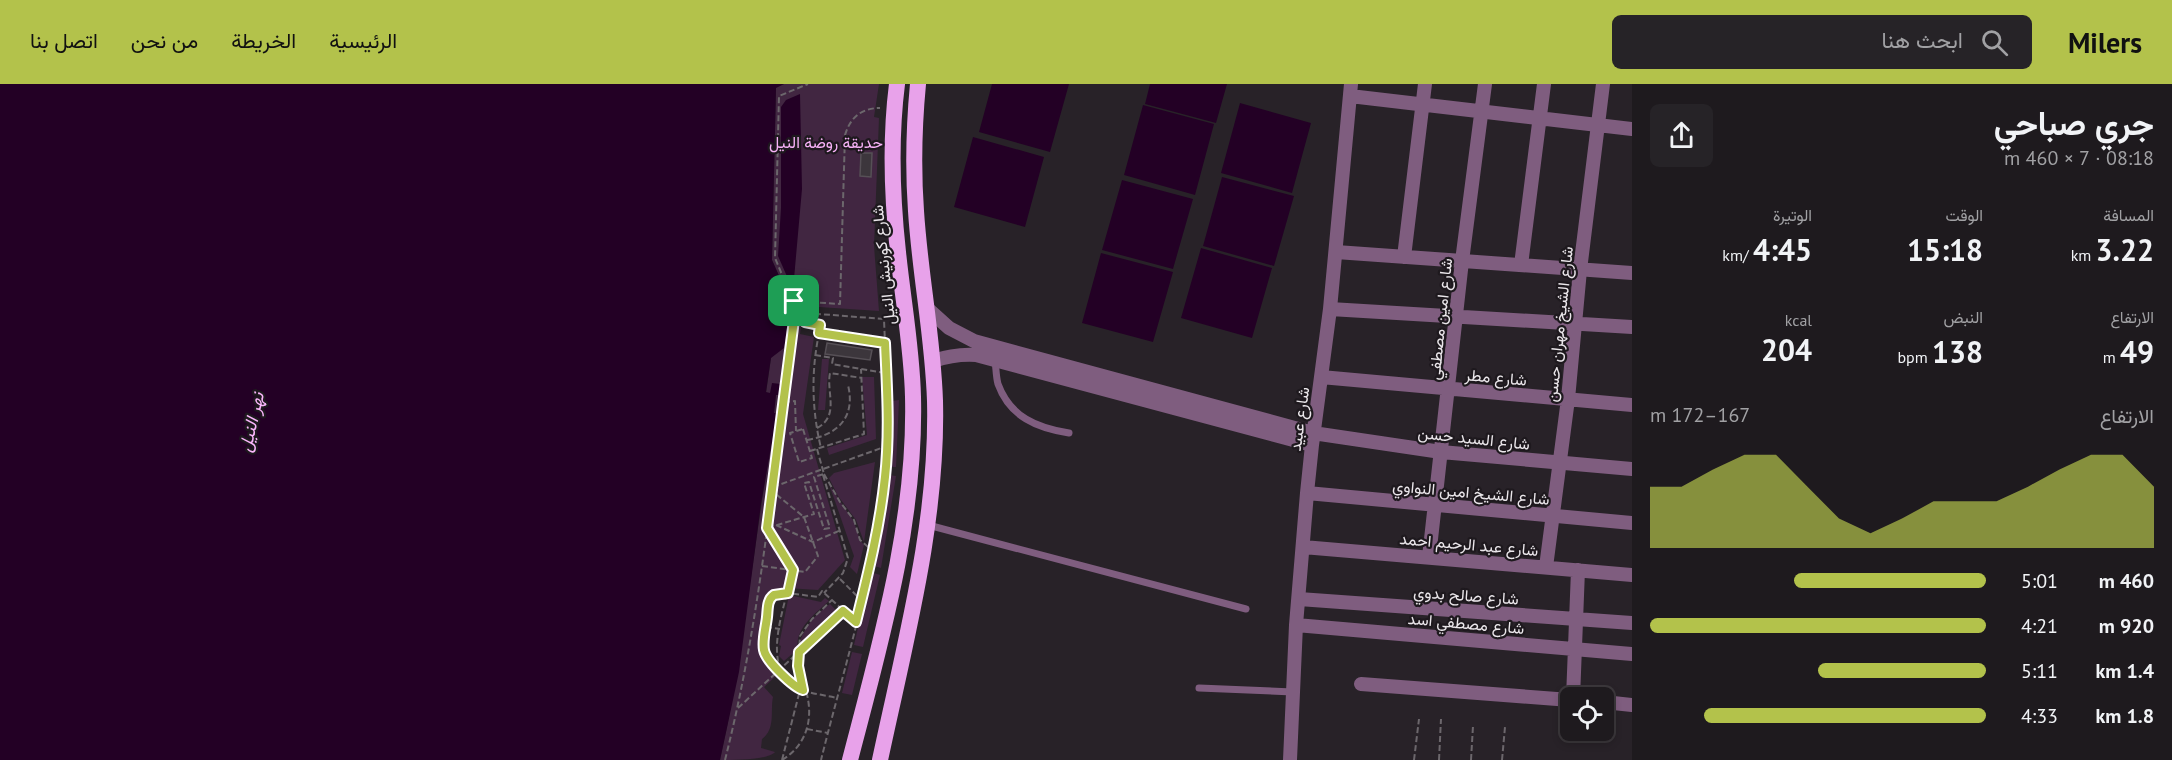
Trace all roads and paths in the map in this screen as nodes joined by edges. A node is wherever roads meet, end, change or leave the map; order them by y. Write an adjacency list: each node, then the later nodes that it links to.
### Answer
1 (808, 84): 21 (path)
2 (897, 84): 115 (highway, شارع كورنيش النيل)
3 (918, 84): 23 (highway)
4 (1425, 84): 9 (street)
5 (1485, 84): 11 (street, شارع امين مصطفي)
6 (1544, 84): 12 (street)
7 (1603, 84): 13 (street, شارع الشيخ مهران حسن)
8 (1351, 90): 9 (street); 15 (street, شارع عبيد)
9 (1423, 105): 11 (street); 16 (street)
10 (875, 108): 22 (path)
11 (1481, 112): 12 (street); 17 (street, شارع امين مصطفي)
12 (1538, 119): 13 (street); 18 (street)
13 (1597, 126): 14 (street); 19 (street, شارع الشيخ مهران حسن)
14 (1632, 129)
15 (1336, 252): 16 (street); 24 (street, شارع عبيد)
16 (1404, 257): 17 (street)
17 (1462, 261): 18 (street); 26 (street, شارع امين مصطفي)
18 (1521, 265): 19 (street)
19 (1580, 270): 20 (street); 29 (street, شارع الشيخ مهران حسن)
20 (1632, 273)
21 (794, 301): 22 (path); 27 (path)
22 (808, 302): 25 (path)
23 (928, 309): 35 (highway); 49 (street)
24 (1330, 309): 26 (street); 38 (street, شارع عبيد)
25 (806, 313): 28 (path); 32 (path)
26 (1456, 315): 29 (street); 41 (street, شارع امين مصطفي)
27 (794, 320): 28 (path); 43 (path)
28 (805, 322): 31 (path)
29 (1576, 324): 30 (street); 42 (street, شارع الشيخ مهران حسن)
30 (1632, 327)
31 (819, 333): 32 (path); 33 (path)
32 (885, 343): 37 (path)
33 (815, 355): 36 (path); 45 (path)
34 (995, 360): 35 (street); 47 (lane); 49 (street)
35 (933, 361): 66 (highway)
36 (861, 369): 37 (path); 39 (path)
37 (886, 373): 51 (path)
38 (1322, 377): 41 (street, شارع مطر); 49 (street, شارع عبيد)
39 (861, 378): 45 (path); 52 (path)
40 (848, 385): 48 (path)
41 (1448, 389): 42 (street, شارع مطر); 54 (street, شارع امين مصطفي)
42 (1568, 399): 44 (street, شارع مطر); 55 (street, شارع الشيخ مهران حسن)
43 (784, 402): 46 (path); 59 (path)
44 (1632, 405)
45 (817, 428): 48 (path)
46 (796, 431): 50 (path); 53 (path)
47 (1069, 433)
48 (819, 438): 50 (path); 52 (path)
49 (1312, 439): 54 (street, شارع السيد حسن); 60 (street, شارع عبيد)
50 (807, 440): 53 (path)
51 (887, 446): 56 (path); 71 (path)
52 (819, 448): 53 (path); 56 (path)
53 (810, 451)
54 (1441, 452): 55 (street, شارع السيد حسن); 61 (street, شارع امين مصطفي)
55 (1559, 464): 57 (street, شارع السيد حسن); 62 (street, شارع الشيخ مهران حسن)
56 (823, 469): 58 (path); 59 (path)
57 (1632, 469)
58 (824, 474): 63 (path); 68 (path); 71 (path)
59 (772, 489): 63 (path); 67 (path)
60 (1307, 494): 61 (street, شارع الشيخ امين النواوي); 70 (street, شارع عبيد)
61 (1434, 505): 62 (street, شارع الشيخ امين النواوي); 72 (street, شارع امين مصطفي)
62 (1552, 516): 64 (street, شارع الشيخ امين النواوي); 74 (street, شارع الشيخ مهران حسن)
63 (804, 517): 65 (path); 69 (path)
64 (1632, 523)
65 (776, 525): 67 (path); 69 (path)
66 (928, 525): 84 (lane); 116 (highway)
67 (767, 528): 73 (path); 75 (path)
68 (841, 530): 69 (path); 78 (path)
69 (813, 542): 75 (path)
70 (1303, 547): 72 (street, شارع عبد الرحيم احمد); 81 (street, شارع عبيد)
71 (873, 551): 83 (path)
72 (1429, 557): 74 (street, شارع عبد الرحيم احمد)
73 (762, 566): 75 (path); 105 (path)
74 (1546, 567): 76 (street, شارع عبد الرحيم احمد)
75 (793, 570): 79 (path)
76 (1578, 570): 77 (street, شارع عبد الرحيم احمد); 86 (street)
77 (1632, 575)
78 (839, 578): 80 (path); 83 (path)
79 (788, 593): 80 (path); 90 (path); 91 (path)
80 (824, 593): 82 (path)
81 (1299, 599): 86 (street, شارع صالح بدوي); 89 (street, شارع عبيد)
82 (832, 600): 85 (path); 93 (path)
83 (861, 600): 87 (path)
84 (1246, 609)
85 (843, 611): 87 (path); 93 (path)
86 (1576, 619): 88 (street, شارع صالح بدوي); 92 (street)
87 (856, 622): 101 (path)
88 (1632, 623)
89 (1296, 626): 92 (street, شارع مصطفي اسد); 100 (street, شارع عبيد)
90 (766, 627): 91 (path); 95 (path)
91 (780, 629): 95 (path)
92 (1575, 649): 94 (street, شارع مصطفي اسد); 97 (street)
93 (799, 652): 95 (path); 99 (path)
94 (1632, 654)
95 (779, 670): 99 (path); 105 (path)
96 (1361, 684): 102 (street)
97 (1573, 687)
98 (1199, 688): 100 (lane)
99 (803, 690): 101 (path); 110 (path); 113 (path)
100 (1293, 692): 117 (street, شارع عبيد)
101 (837, 698): 111 (path)
102 (1560, 698)
103 (1614, 703): 104 (street)
104 (1632, 705)
105 (738, 708): 112 (path)
106 (1419, 719): 119 (path)
107 (1442, 719): 120 (path)
108 (1473, 726): 121 (path)
109 (1505, 727): 122 (path)
110 (807, 729): 111 (path); 113 (path)
111 (828, 733): 114 (path)
112 (725, 760)
113 (782, 760)
114 (821, 760)
115 (850, 760)
116 (880, 760)
117 (1290, 760): 118 (street)
118 (1295, 760)
119 (1414, 760)
120 (1438, 760)
121 (1471, 760)
122 (1502, 760)

